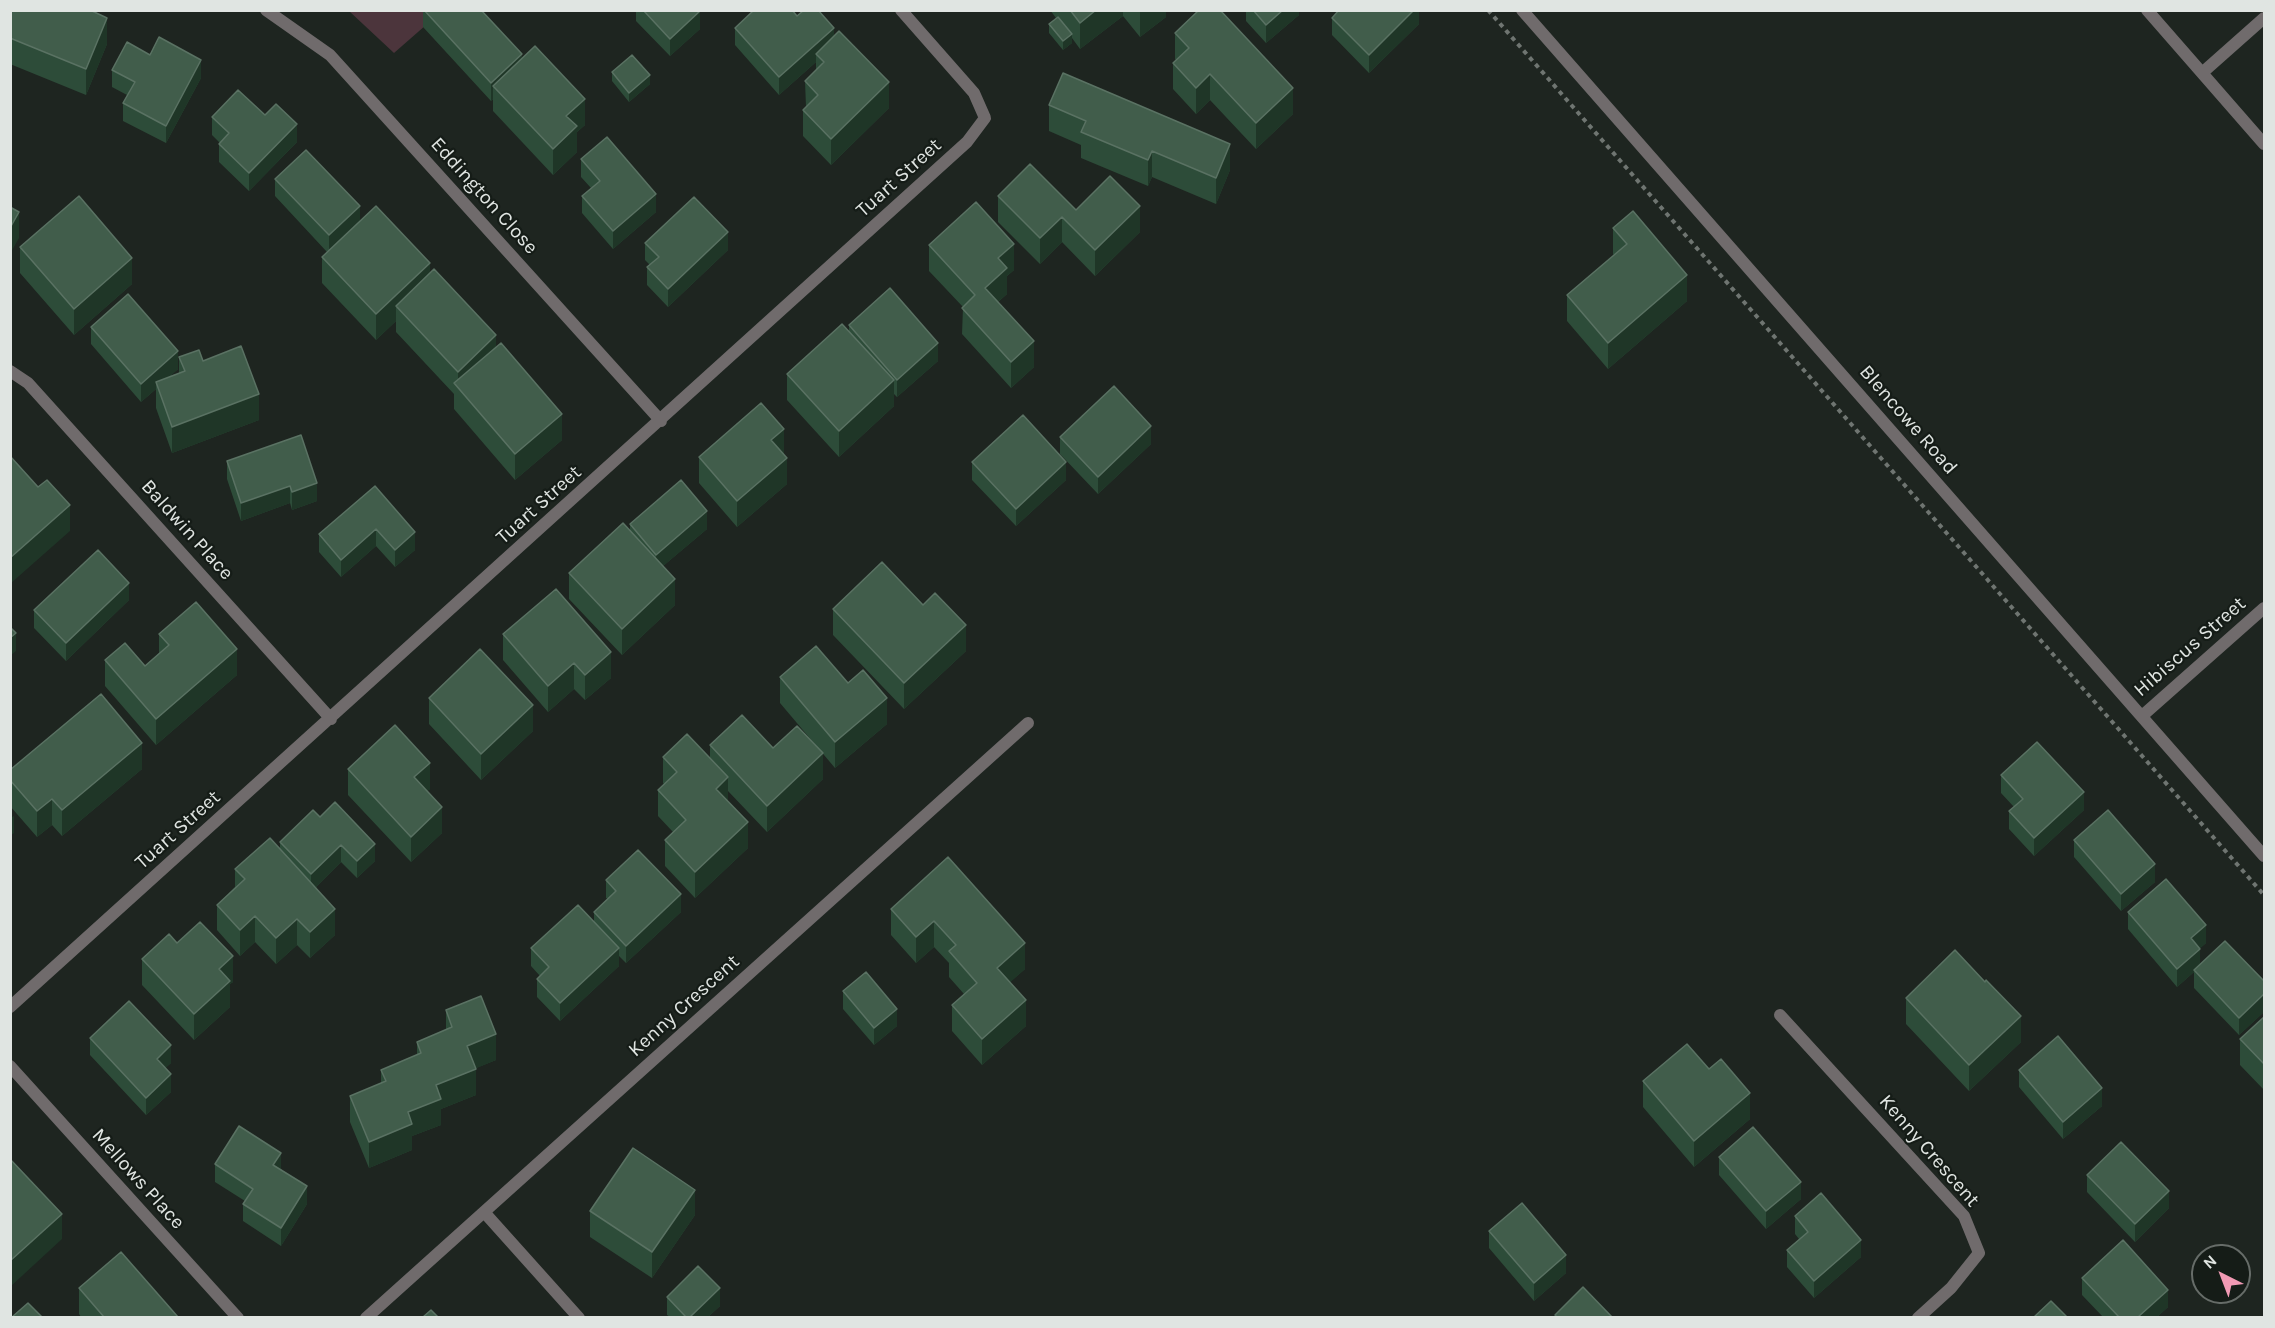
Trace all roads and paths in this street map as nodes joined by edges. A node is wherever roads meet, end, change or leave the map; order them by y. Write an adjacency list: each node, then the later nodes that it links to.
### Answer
1 (266, 10): 10 (street, Eddington Close)
2 (901, 10): 10 (street, Tuart Street)
3 (1488, 10): 16 (path)
4 (1522, 10): 12 (street, Blencowe Road)
5 (2147, 10): 7 (street)
6 (2265, 18): 7 (street)
7 (2202, 73): 8 (street)
8 (2265, 144)
9 (10, 371): 13 (street, Baldwin Place)
10 (660, 421): 13 (street, Tuart Street)
11 (2265, 608): 12 (street, Hibiscus Street)
12 (2142, 716): 15 (street, Blencowe Road)
13 (331, 719): 17 (street, Tuart Street)
14 (1028, 723): 20 (street, Kenny Crescent)
15 (2265, 856)
16 (2265, 895)
17 (10, 1007)
18 (1780, 1015): 24 (street, Kenny Crescent)
19 (10, 1066): 21 (street, Mellows Place)
20 (484, 1212): 22 (street, Kenny Crescent); 23 (street)
21 (237, 1317)
22 (366, 1317)
23 (579, 1317)
24 (1918, 1317)

